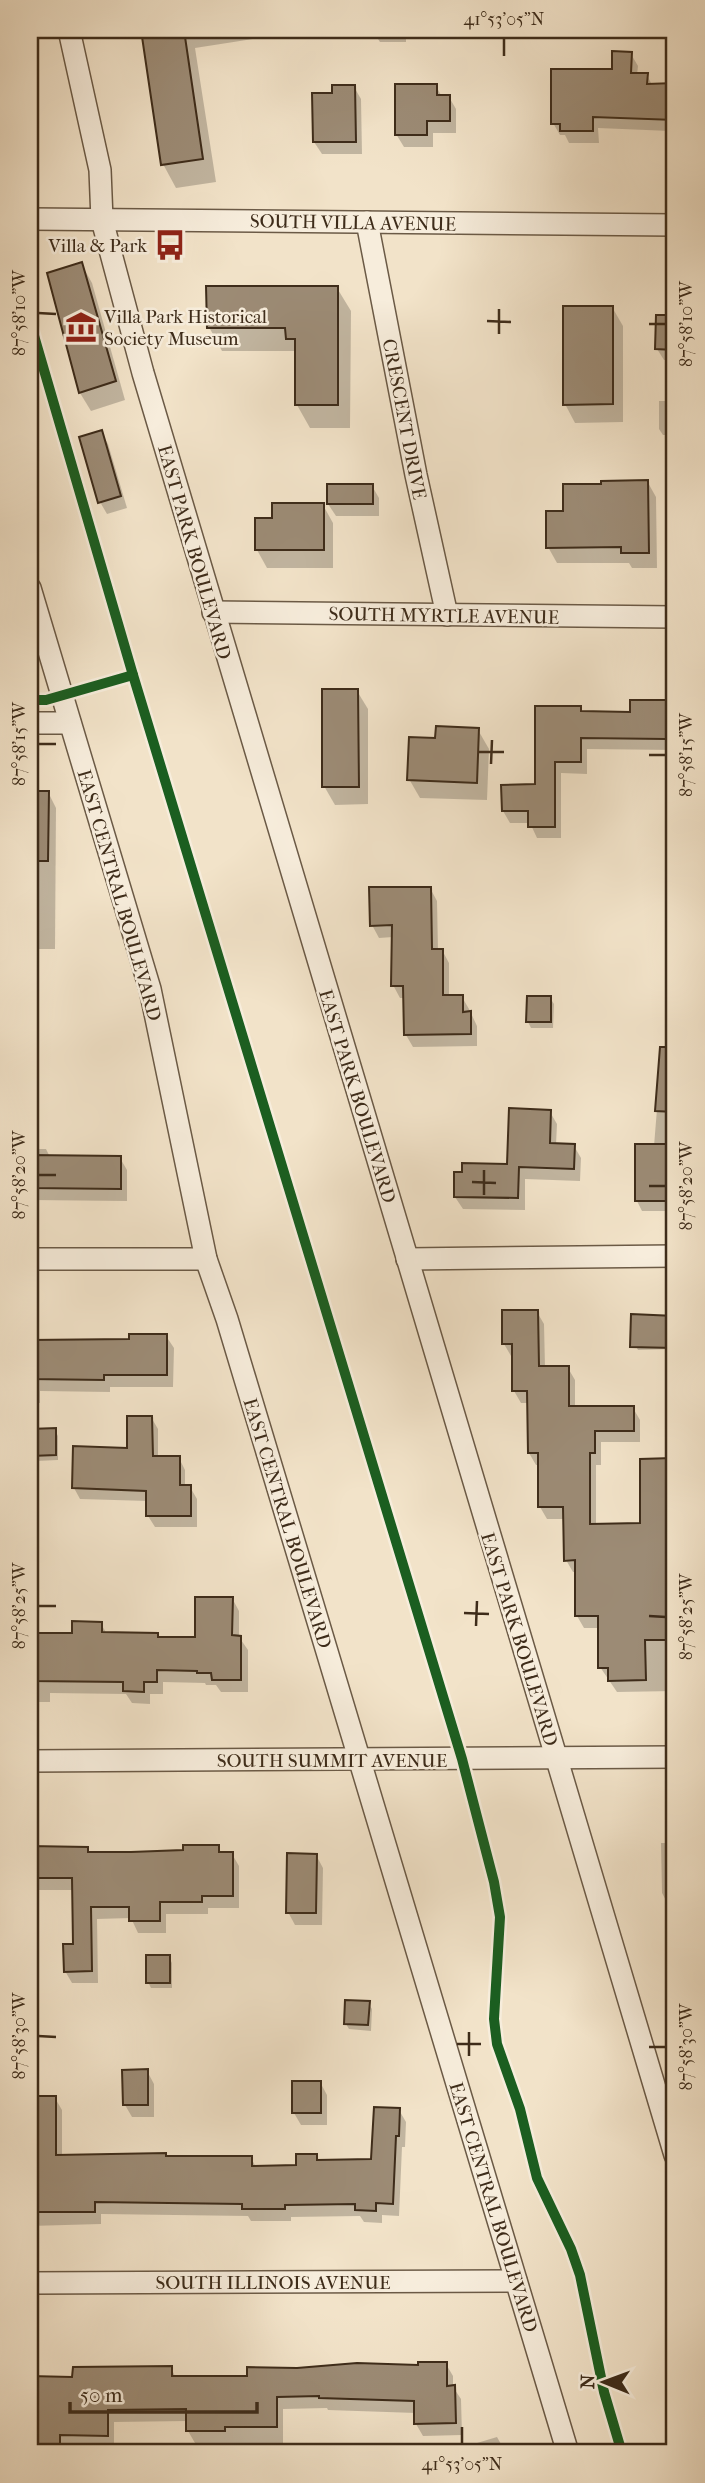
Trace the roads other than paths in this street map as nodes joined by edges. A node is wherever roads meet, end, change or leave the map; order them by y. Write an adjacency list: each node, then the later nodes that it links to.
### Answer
1 (69, 30): 3 (street, EAST PARK BOULEVARD)
2 (30, 219): 3 (street, SOUTH VILLA AVENUE)
3 (102, 220): 4 (street, SOUTH VILLA AVENUE); 7 (street, EAST PARK BOULEVARD)
4 (367, 222): 5 (street, SOUTH VILLA AVENUE); 8 (street, CRESCENT DRIVE)
5 (675, 225)
6 (30, 587): 11 (street, EAST CENTRAL BOULEVARD)
7 (213, 612): 8 (street, SOUTH MYRTLE AVENUE); 15 (street, EAST PARK BOULEVARD)
8 (447, 615): 9 (street, SOUTH MYRTLE AVENUE)
9 (675, 617)
10 (30, 723): 11 (street)
11 (70, 723): 14 (street, EAST CENTRAL BOULEVARD)
12 (675, 1256): 15 (street)
13 (30, 1259): 14 (street)
14 (206, 1259): 18 (street, EAST CENTRAL BOULEVARD)
15 (407, 1259): 17 (street, EAST PARK BOULEVARD)
16 (675, 1757): 17 (street, SOUTH SUMMIT AVENUE)
17 (556, 1758): 18 (street, SOUTH SUMMIT AVENUE); 20 (street, EAST PARK BOULEVARD)
18 (359, 1759): 19 (street, SOUTH SUMMIT AVENUE); 21 (street, EAST CENTRAL BOULEVARD)
19 (30, 1761)
20 (675, 2155)
21 (516, 2281): 22 (street, SOUTH ILLINOIS AVENUE); 23 (street, EAST CENTRAL BOULEVARD)
22 (30, 2283)
23 (568, 2453)

